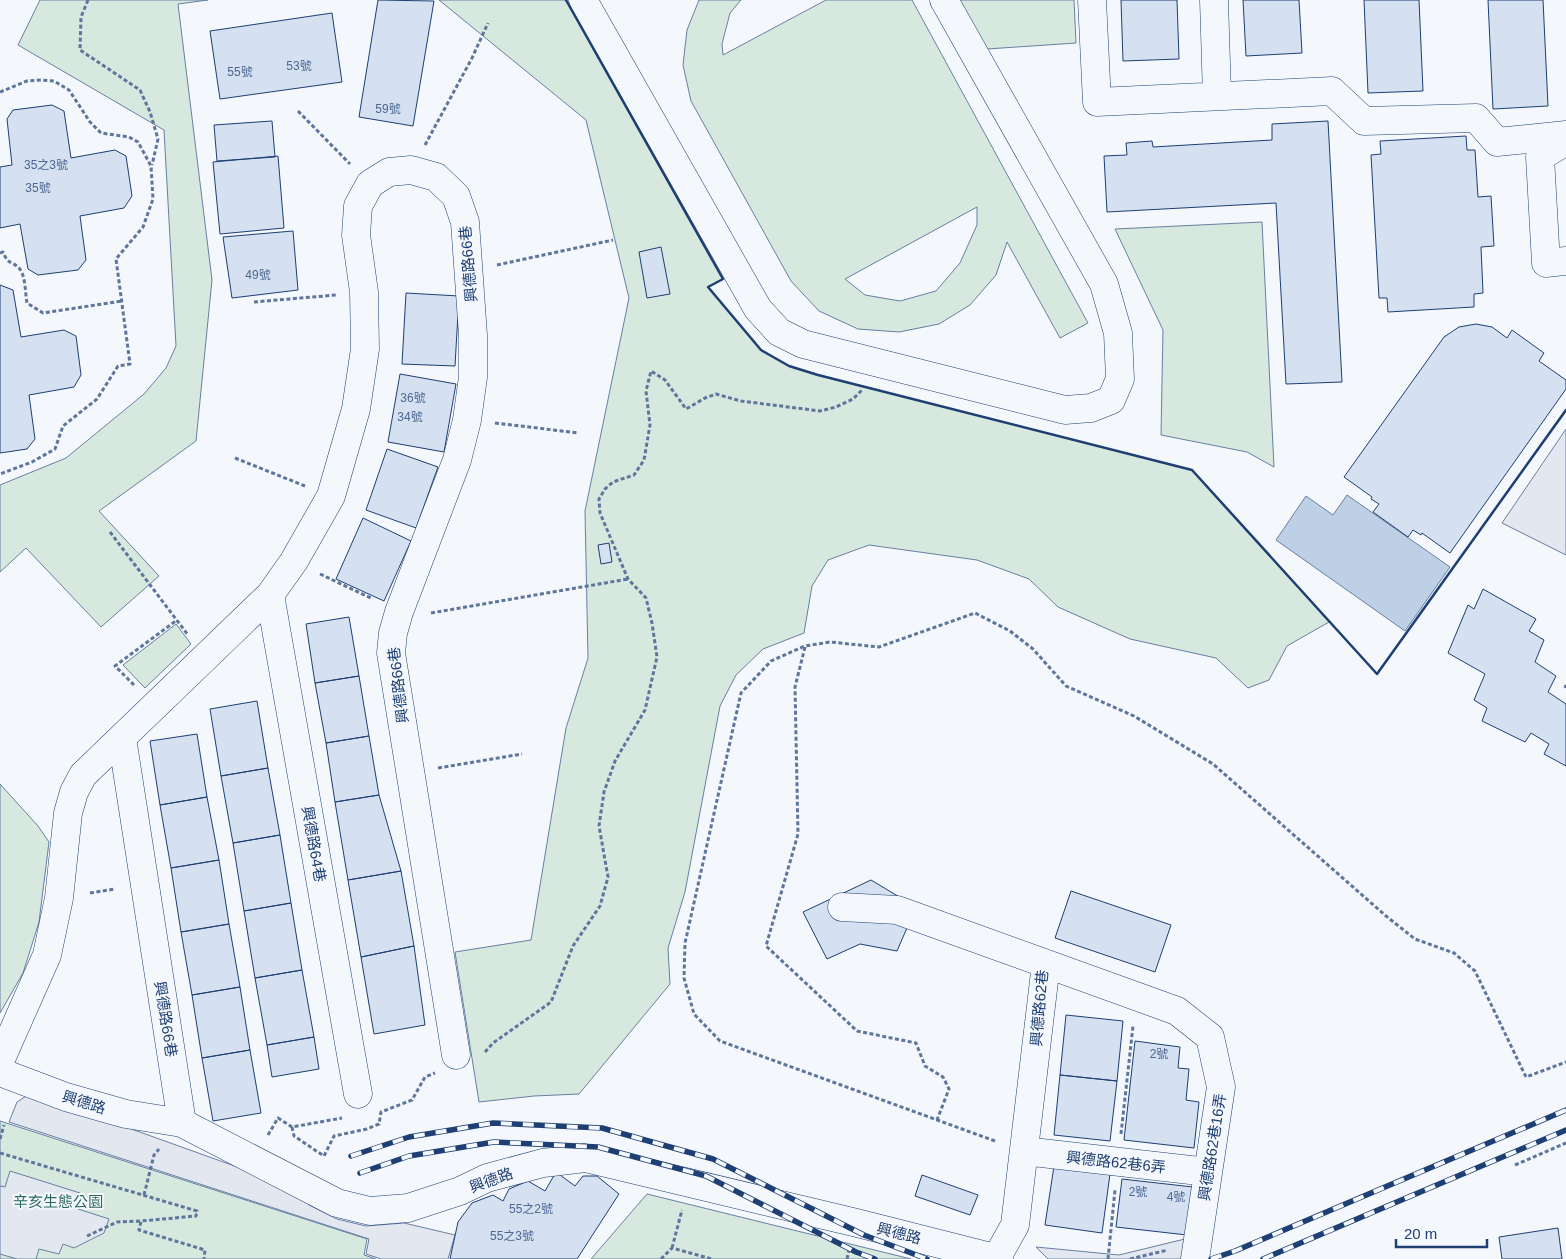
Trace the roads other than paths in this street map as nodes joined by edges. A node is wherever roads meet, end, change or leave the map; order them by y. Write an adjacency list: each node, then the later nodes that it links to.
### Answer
1 (583, 0): 2 (street)
2 (944, 0)
3 (1092, 0): 5 (street)
4 (1214, 0): 5 (street)
5 (1218, 96): 6 (street)
6 (1566, 135)
7 (1566, 141): 8 (street)
8 (1566, 261)
9 (270, 595): 10 (street); 13 (street, 興德路66巷); 16 (street, 興德路64巷)
10 (122, 738): 14 (street); 17 (street, 興德路66巷)
11 (842, 907): 12 (street, 興德路62巷)
12 (1046, 964): 18 (street, 興德路62巷); 19 (street, 興德路62巷16弄)
13 (456, 1054)
14 (0, 1061)
15 (0, 1072): 17 (street, 興德路)
16 (352, 1106)
17 (182, 1122): 21 (street, 興德路)
18 (1024, 1152): 19 (street, 興德路62巷6弄); 21 (street, 興德路62巷)
19 (1208, 1172): 20 (street, 興德路62巷16弄)
20 (1196, 1251)
21 (997, 1258)

